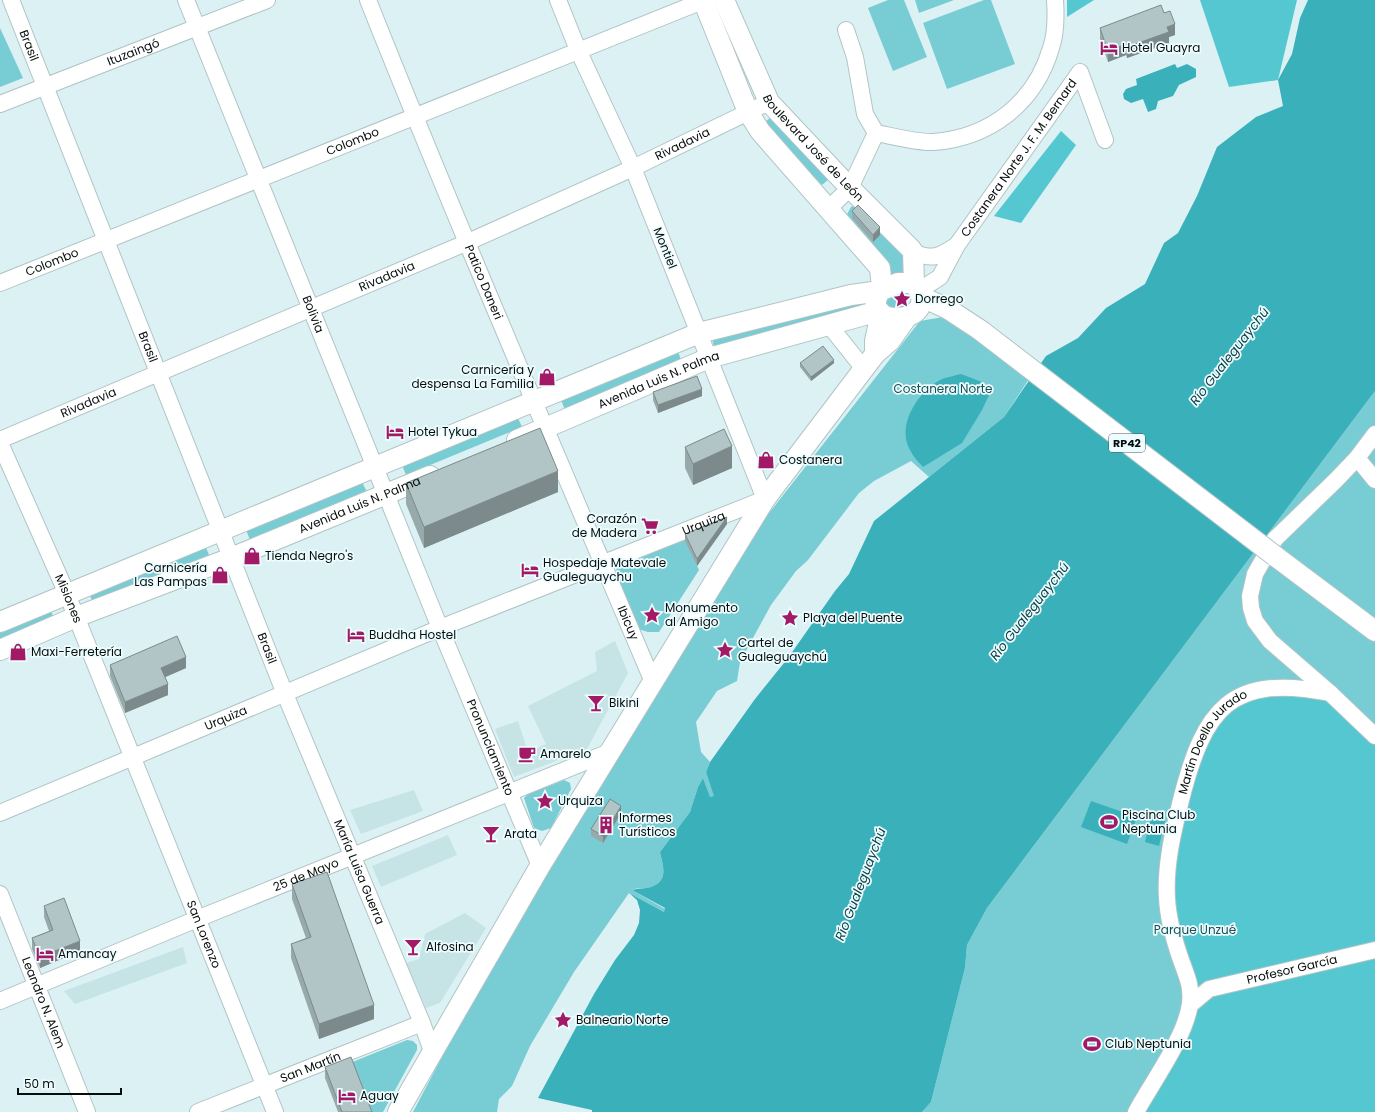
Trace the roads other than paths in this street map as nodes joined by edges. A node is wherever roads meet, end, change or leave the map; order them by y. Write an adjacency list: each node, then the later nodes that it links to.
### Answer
1 (11, 0): 12 (street, Brasil)
2 (186, 0): 9 (street, Bolivia)
3 (267, 0): 9 (street, Ituzaingó)
4 (368, 0): 16 (street, Patico Daneri)
5 (558, 0): 11 (street, Montiel)
6 (704, 0): 11 (street, Colombo); 15 (main road, Boulevard José de León)
7 (724, 0): 13 (main road, Boulevard José de León)
8 (1056, 0): 17 (street)
9 (197, 27): 12 (street, Ituzaingó); 20 (street, Bolivia)
10 (846, 30): 17 (street)
11 (578, 50): 16 (street, Colombo); 19 (street, Montiel)
12 (45, 87): 14 (street, Ituzaingó); 23 (street, Brasil)
13 (769, 102): 15 (street, Rivadavia); 21 (main road, Boulevard José de León)
14 (0, 104)
15 (748, 112): 19 (street, Rivadavia); 22 (main road, Boulevard José de León)
16 (414, 116): 20 (street, Colombo); 24 (street, Patico Daneri)
17 (876, 134): 21 (street)
18 (1106, 140): 25 (street, Costanera Norte J. F. M. Bernard)
19 (633, 168): 24 (street, Rivadavia); 34 (street, Montiel)
20 (259, 180): 23 (street, Colombo); 30 (street, Bolivia)
21 (850, 188): 22 (street); 26 (main road, Boulevard José de León)
22 (827, 210): 28 (main road, Boulevard José de León)
23 (106, 240): 27 (street, Colombo); 37 (street, Brasil)
24 (468, 242): 30 (street, Rivadavia); 38 (street, Patico Daneri)
25 (957, 245): 26 (street, Costanera Norte J. F. M. Bernard); 29 (street, Costanera Norte J. F. M. Bernard)
26 (913, 252): 29 (main road)
27 (0, 283)
28 (881, 290): 29 (main road); 31 (main road); 34 (main road)
29 (919, 290): 32 (main road); 56 (main road, RP42, bridge)
30 (311, 308): 37 (street, Rivadavia); 44 (street, Bolivia)
31 (880, 312): 32 (main road); 33 (main road, Avenida Luis N. Palma); 36 (main road)
32 (907, 317): 36 (main road)
33 (829, 325): 35 (main road, Avenida Luis N. Palma); 36 (street)
34 (699, 334): 35 (street, Montiel); 38 (main road)
35 (709, 358): 39 (main road, Avenida Luis N. Palma); 48 (street, Montiel)
36 (869, 362): 48 (main road)
37 (158, 373): 41 (street, Rivadavia); 49 (street, Brasil)
38 (533, 402): 39 (street, Patico Daneri); 44 (main road)
39 (544, 429): 42 (main road, Avenida Luis N. Palma); 51 (street, Patico Daneri)
40 (1375, 434): 43 (street)
41 (0, 442): 52 (street, Misiones)
42 (501, 446)
43 (1357, 458): 46 (street); 58 (street)
44 (375, 467): 47 (street, Bolivia); 49 (main road)
45 (443, 470): 47 (main road, Avenida Luis N. Palma)
46 (1375, 480)
47 (386, 494): 50 (main road, Avenida Luis N. Palma); 55 (street, Bolivia)
48 (765, 499): 51 (street, Urquiza); 59 (main road)
49 (220, 531): 50 (street, Brasil); 52 (main road)
50 (231, 558): 53 (main road, Avenida Luis N. Palma); 62 (street, Brasil)
51 (603, 563): 55 (street, Urquiza); 59 (street, Ibicuy)
52 (67, 594): 53 (street, Misiones); 54 (main road)
53 (76, 617): 57 (main road, Avenida Luis N. Palma); 65 (street, Misiones)
54 (0, 622)
55 (440, 628): 62 (street, Urquiza); 66 (street, Pronunciamiento)
56 (1375, 631)
57 (0, 650)
58 (1292, 660): 60 (street); 61 (street)
59 (653, 682): 64 (main road)
60 (1292, 687): 61 (street, Martín Doello Jurado); 73 (street, Martín Doello Jurado)
61 (1330, 693): 63 (street)
62 (284, 694): 65 (street, Urquiza); 68 (street, María Luisa Guerra)
63 (1375, 736)
64 (612, 751): 66 (street, 25 de Mayo); 69 (main road)
65 (131, 757): 67 (street, Urquiza); 71 (street, San Lorenzo)
66 (509, 793): 68 (street, 25 de Mayo); 69 (street, Pronunciamiento)
67 (0, 813)
68 (353, 857): 71 (street, 25 de Mayo); 78 (street, María Luisa Guerra)
69 (540, 866): 79 (main road)
70 (0, 894): 74 (street, Leandro N. Alem)
71 (197, 919): 74 (street, 25 de Mayo); 80 (street, San Lorenzo)
72 (1375, 950): 75 (street, Profesor García)
73 (1191, 985): 75 (street); 77 (street)
74 (38, 986): 76 (street, 25 de Mayo); 81 (street, Leandro N. Alem)
75 (1209, 989): 77 (street)
76 (0, 1002)
77 (1190, 1004): 85 (street)
78 (422, 1024): 79 (street, María Luisa Guerra); 80 (street, San Martín)
79 (432, 1051): 84 (main road)
80 (264, 1086): 82 (street, San Martín); 83 (street, San Lorenzo)
81 (87, 1112)
82 (198, 1112)
83 (275, 1112)
84 (398, 1112)
85 (1136, 1112)

